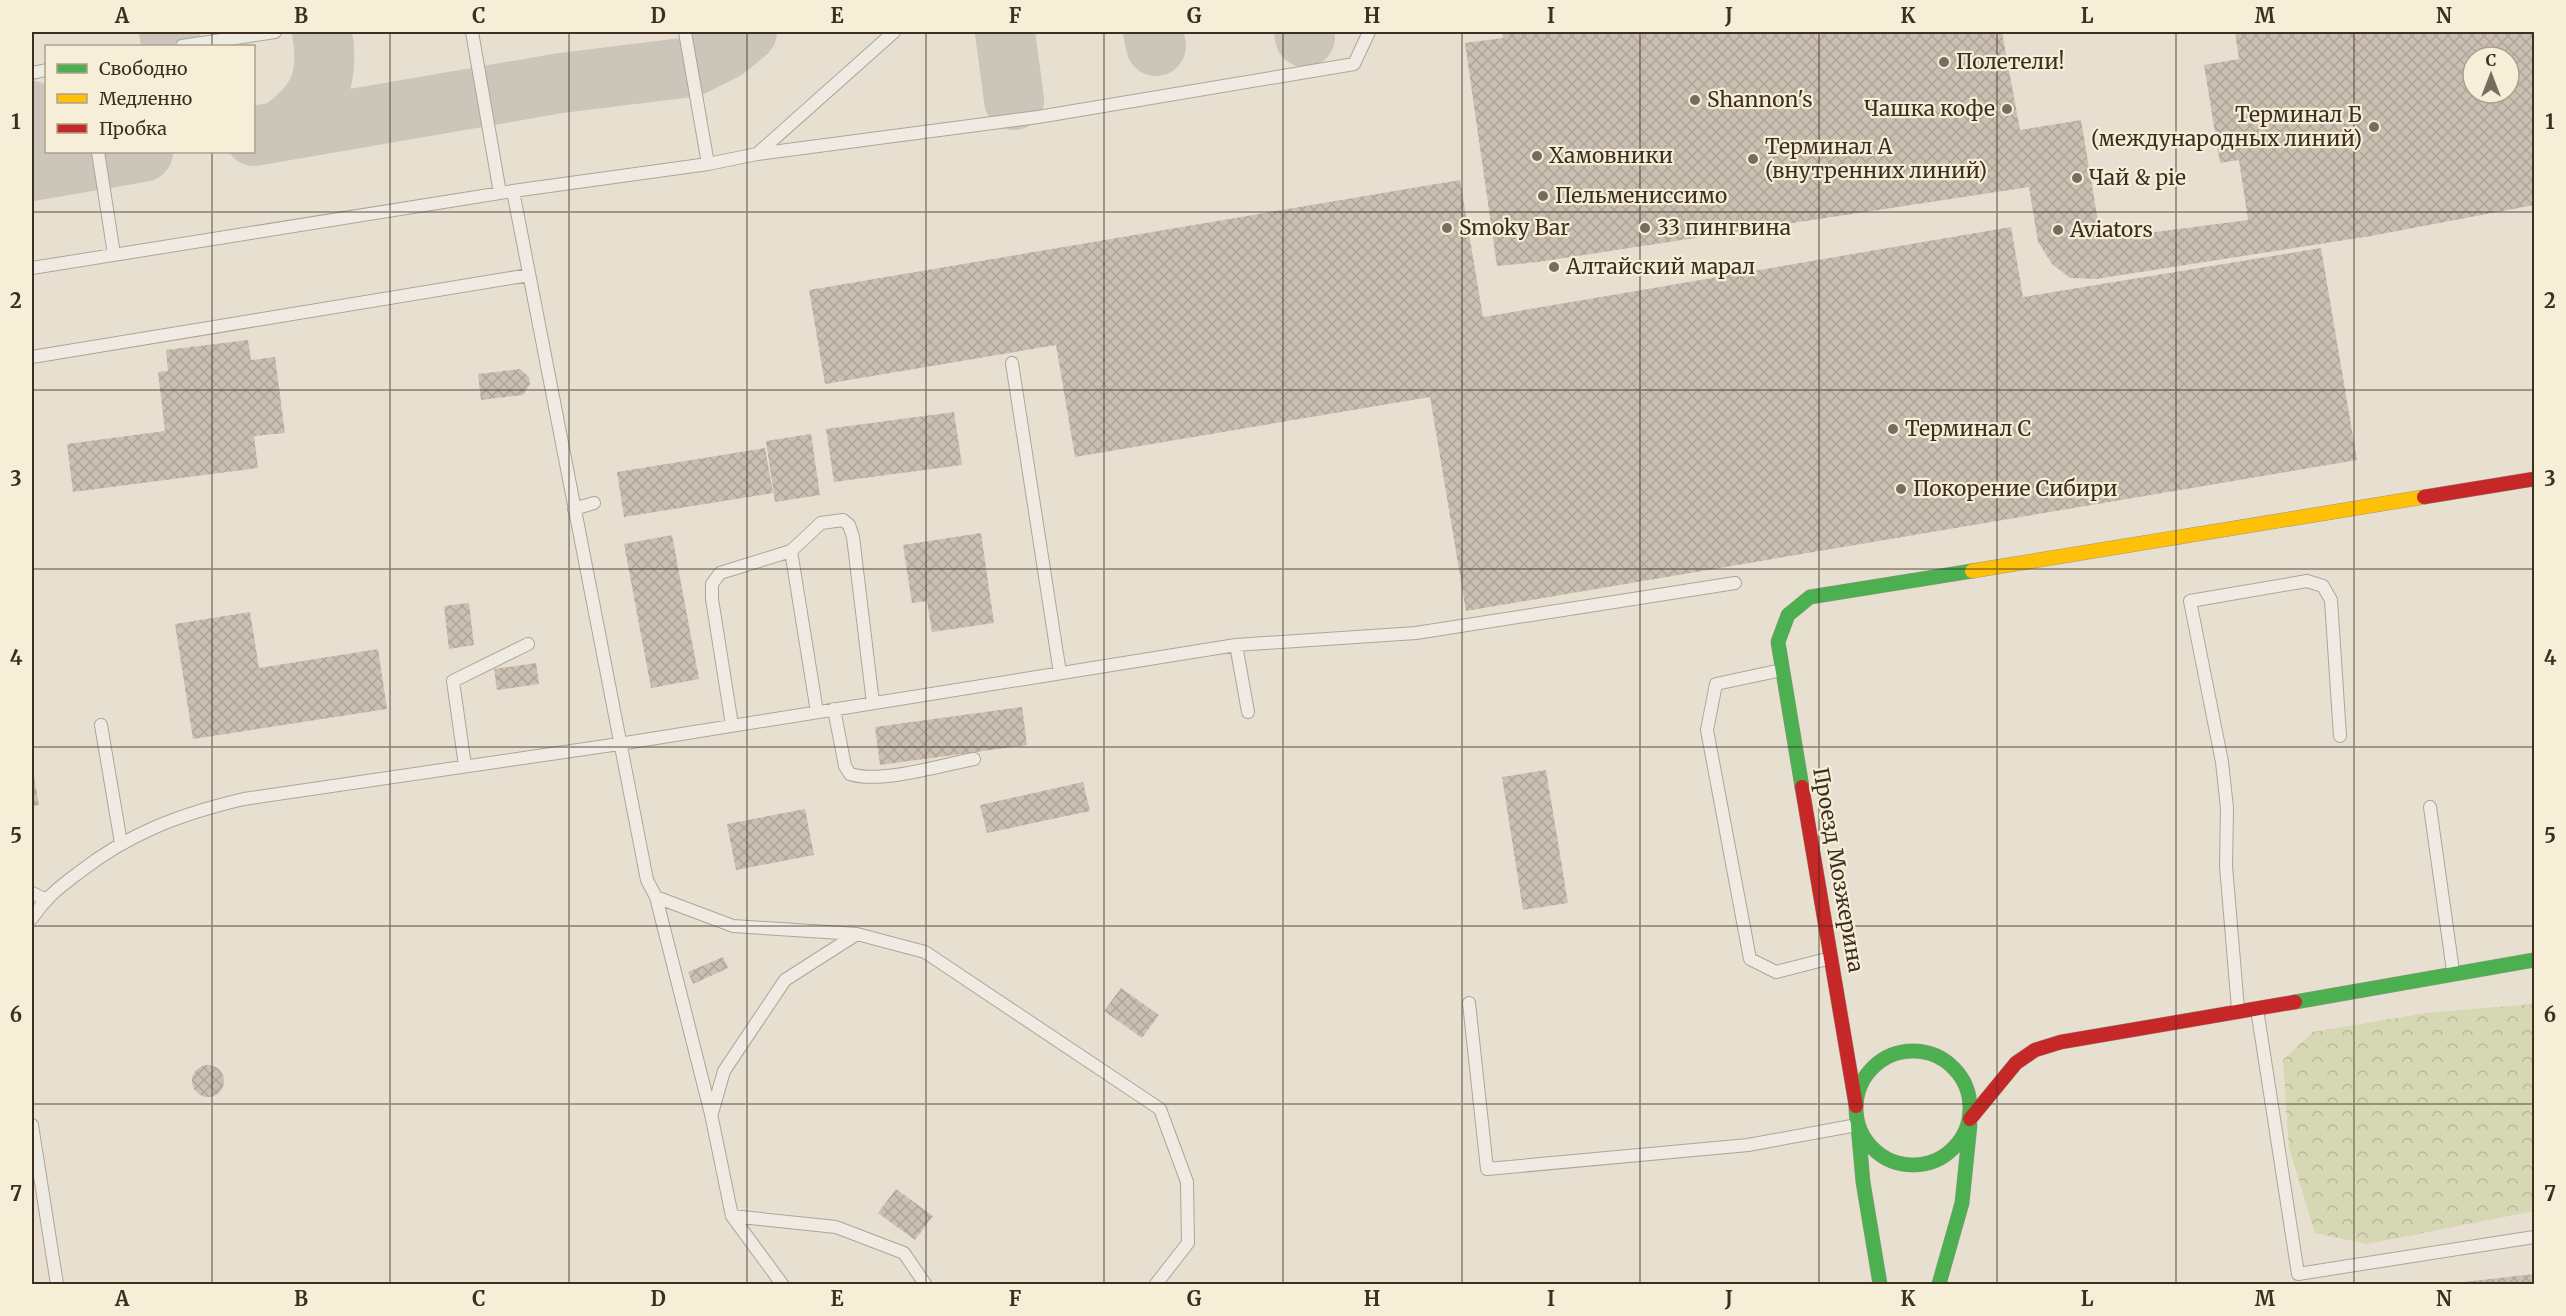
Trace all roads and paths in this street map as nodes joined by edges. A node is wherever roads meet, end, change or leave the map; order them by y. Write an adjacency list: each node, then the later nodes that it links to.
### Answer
1 (275, 32): 6 (lane)
2 (472, 32): 11 (lane)
3 (685, 32): 9 (lane)
4 (894, 32): 8 (lane)
5 (1369, 32): 8 (lane)
6 (189, 45)
7 (98, 153): 12 (lane)
8 (757, 154): 9 (lane)
9 (708, 164): 10 (lane)
10 (513, 191): 11 (lane); 14 (lane)
11 (500, 193): 12 (lane)
12 (114, 254): 13 (lane)
13 (32, 268)
14 (529, 274): 15 (lane); 19 (lane)
15 (32, 357)
16 (1012, 363): 25 (lane)
17 (2535, 479): 24 (street, Проезд Мозжерина)
18 (594, 503): 19 (lane)
19 (574, 509): 33 (lane)
20 (791, 551): 26 (lane); 28 (lane); 31 (lane)
21 (1734, 583): 23 (lane)
22 (528, 644): 35 (lane)
23 (1236, 645): 25 (lane); 29 (lane)
24 (1783, 670): 43 (street, Проезд Мозжерина); 43 (lane)
25 (1060, 673): 26 (lane)
26 (873, 703): 27 (lane)
27 (834, 709): 28 (lane); 34 (lane)
28 (817, 712): 31 (lane)
29 (1248, 712)
30 (101, 726): 37 (lane)
31 (732, 726): 33 (lane)
32 (2340, 736): 48 (lane)
33 (619, 744): 35 (lane); 39 (lane)
34 (974, 759)
35 (465, 766): 37 (lane)
36 (2430, 807): 45 (lane)
37 (121, 843): 40 (lane)
38 (32, 893): 40 (lane)
39 (656, 897): 42 (lane); 50 (lane)
40 (45, 898): 41 (lane)
41 (32, 918)
42 (857, 934): 50 (lane); 59 (lane)
43 (1831, 958): 49 (street, Проезд Мозжерина)
44 (2535, 960): 45 (street)
45 (2453, 976): 47 (street)
46 (1469, 1003): 53 (lane)
47 (2256, 1007): 48 (street); 55 (lane)
48 (2238, 1010): 51 (street)
49 (1856, 1106): 51 (street, Проезд Мозжерина); 53 (street, Проезд Мозжерина)
50 (711, 1114): 54 (lane)
51 (1970, 1119): 53 (street, Проезд Мозжерина); 61 (street)
52 (32, 1125): 56 (lane)
53 (1858, 1125): 60 (street)
54 (732, 1216): 57 (lane); 58 (lane)
55 (2535, 1237)
56 (57, 1284)
57 (782, 1284)
58 (925, 1284)
59 (1156, 1284)
60 (1880, 1284)
61 (1939, 1284)

